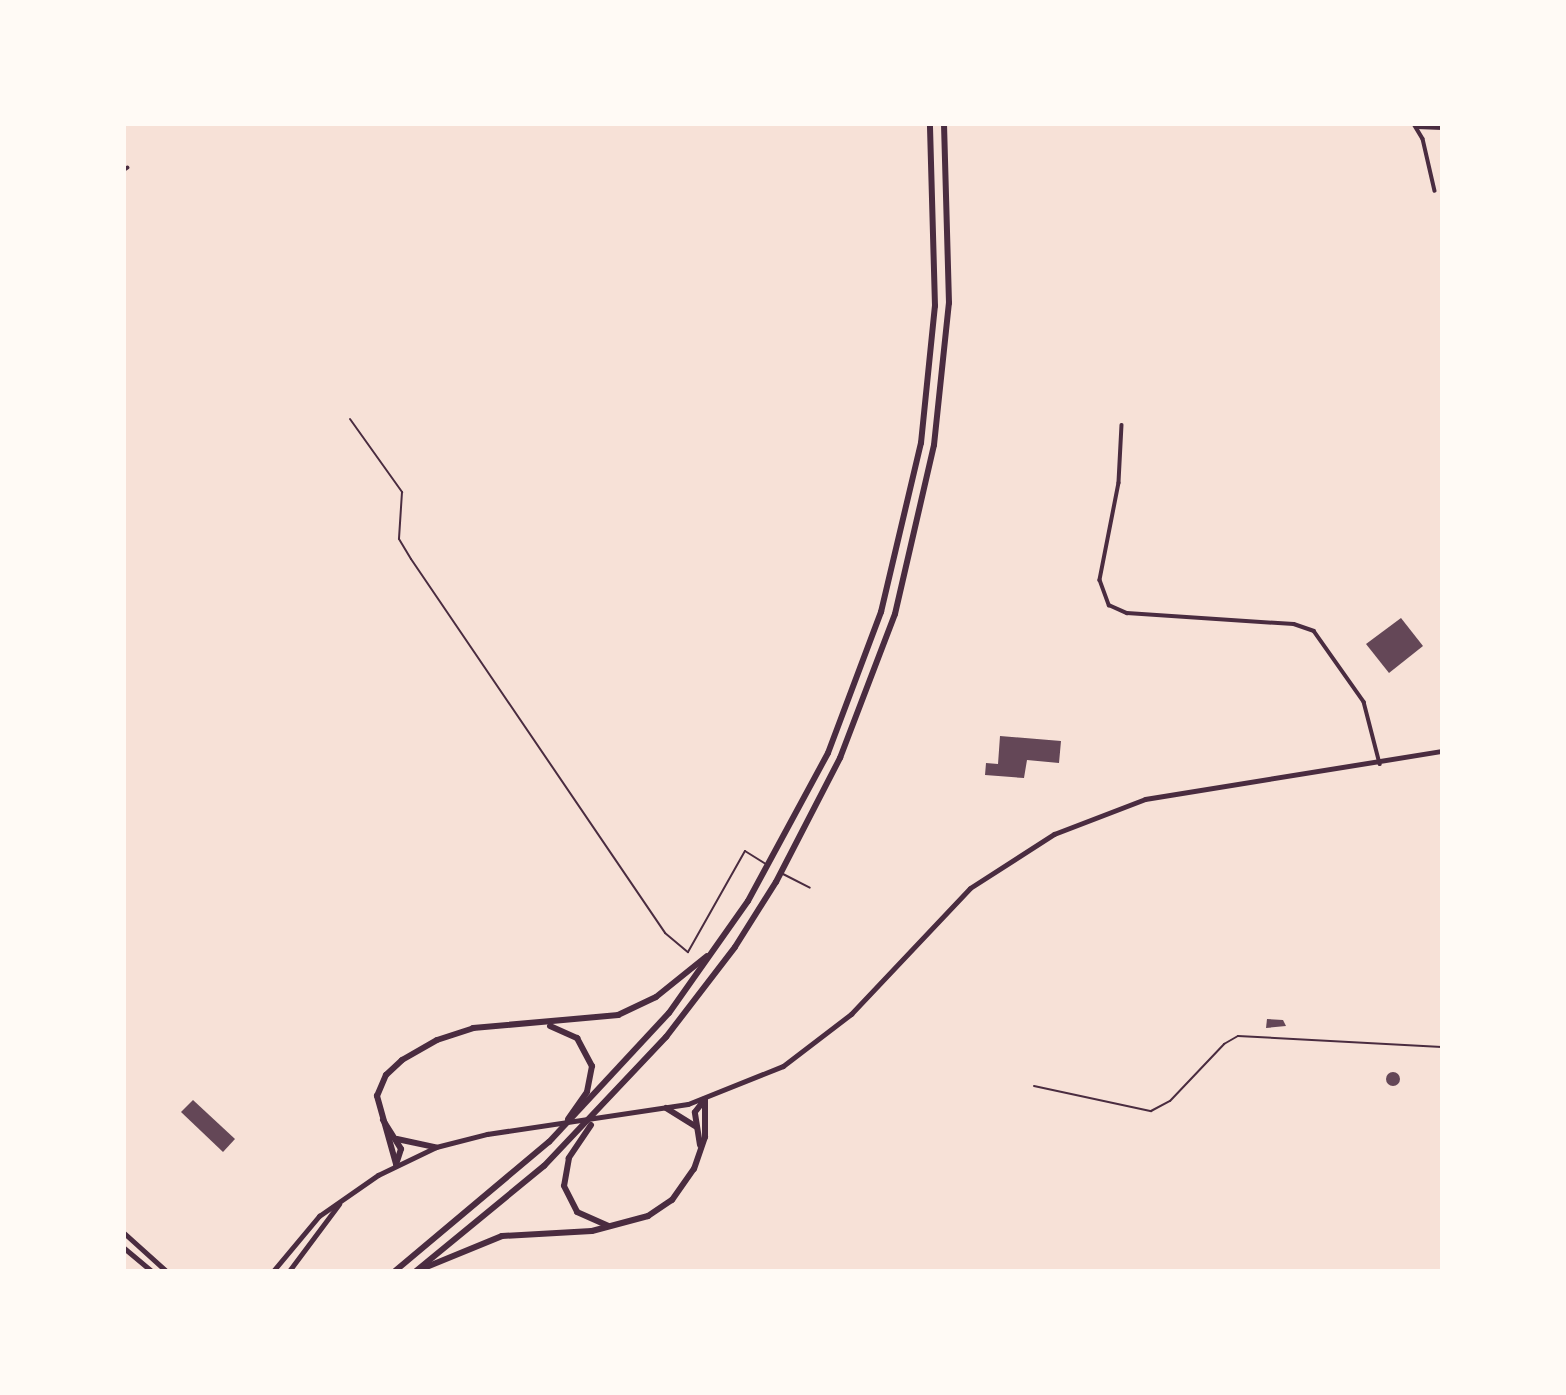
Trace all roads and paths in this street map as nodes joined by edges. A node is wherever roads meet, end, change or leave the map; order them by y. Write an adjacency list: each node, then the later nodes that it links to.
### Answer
1 (930, 124): 11 (highway)
2 (944, 124): 17 (highway)
3 (1415, 125): 4 (street); 5 (street)
4 (1442, 128)
5 (1435, 191)
6 (350, 418): 10 (lane)
7 (1122, 425): 9 (street)
8 (1442, 751): 9 (main road)
9 (1380, 764): 15 (main road)
10 (810, 888)
11 (719, 945): 12 (highway); 21 (highway)
12 (541, 1024): 18 (highway); 21 (highway)
13 (1442, 1047): 14 (lane)
14 (1034, 1086)
15 (705, 1099): 16 (main road); 19 (highway); 23 (highway)
16 (666, 1108): 19 (highway); 22 (main road)
17 (600, 1111): 26 (highway); 34 (highway)
18 (380, 1116): 20 (highway); 24 (highway)
19 (698, 1128): 23 (highway)
20 (396, 1139): 22 (highway); 24 (highway)
21 (549, 1142): 33 (highway)
22 (436, 1147): 24 (main road)
23 (698, 1157): 26 (highway)
24 (396, 1164): 25 (main road)
25 (343, 1199): 31 (main road); 32 (main road)
26 (610, 1227): 34 (highway)
27 (124, 1233): 30 (main road)
28 (124, 1248): 29 (main road)
29 (150, 1271)
30 (166, 1271)
31 (273, 1271)
32 (289, 1271)
33 (395, 1271)
34 (418, 1271)

